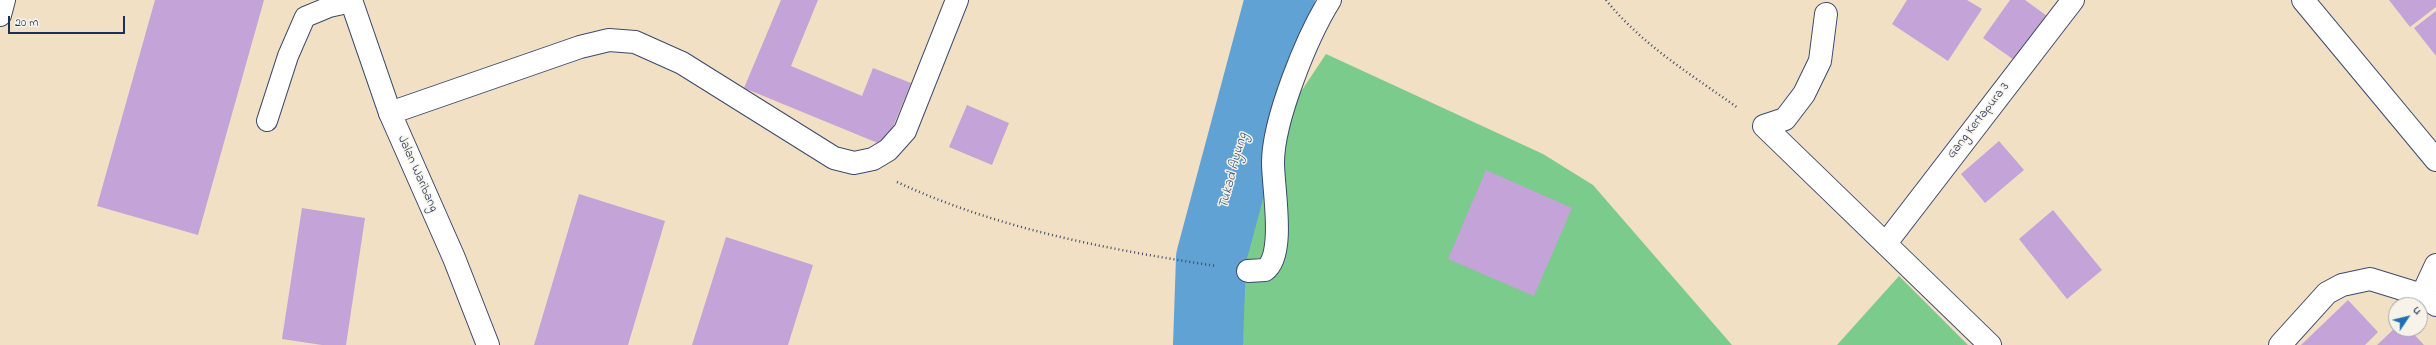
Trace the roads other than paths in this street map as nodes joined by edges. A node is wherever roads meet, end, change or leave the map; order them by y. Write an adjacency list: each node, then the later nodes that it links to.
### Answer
1 (4, 0): 8 (street)
2 (957, 0): 9 (street)
3 (1330, 0): 14 (street)
4 (2073, 0): 12 (street, Gang Kertapura 3)
5 (2303, 0): 11 (street)
6 (352, 1): 9 (street, Jalan Waribang); 10 (lane)
7 (1826, 14): 12 (street)
8 (0, 15)
9 (390, 113): 16 (street, Jalan Waribang)
10 (267, 121)
11 (2436, 160)
12 (1886, 243): 17 (street)
13 (2436, 265): 15 (street)
14 (1248, 270)
15 (2429, 300): 18 (street)
16 (488, 345)
17 (1990, 345)
18 (2280, 345)

